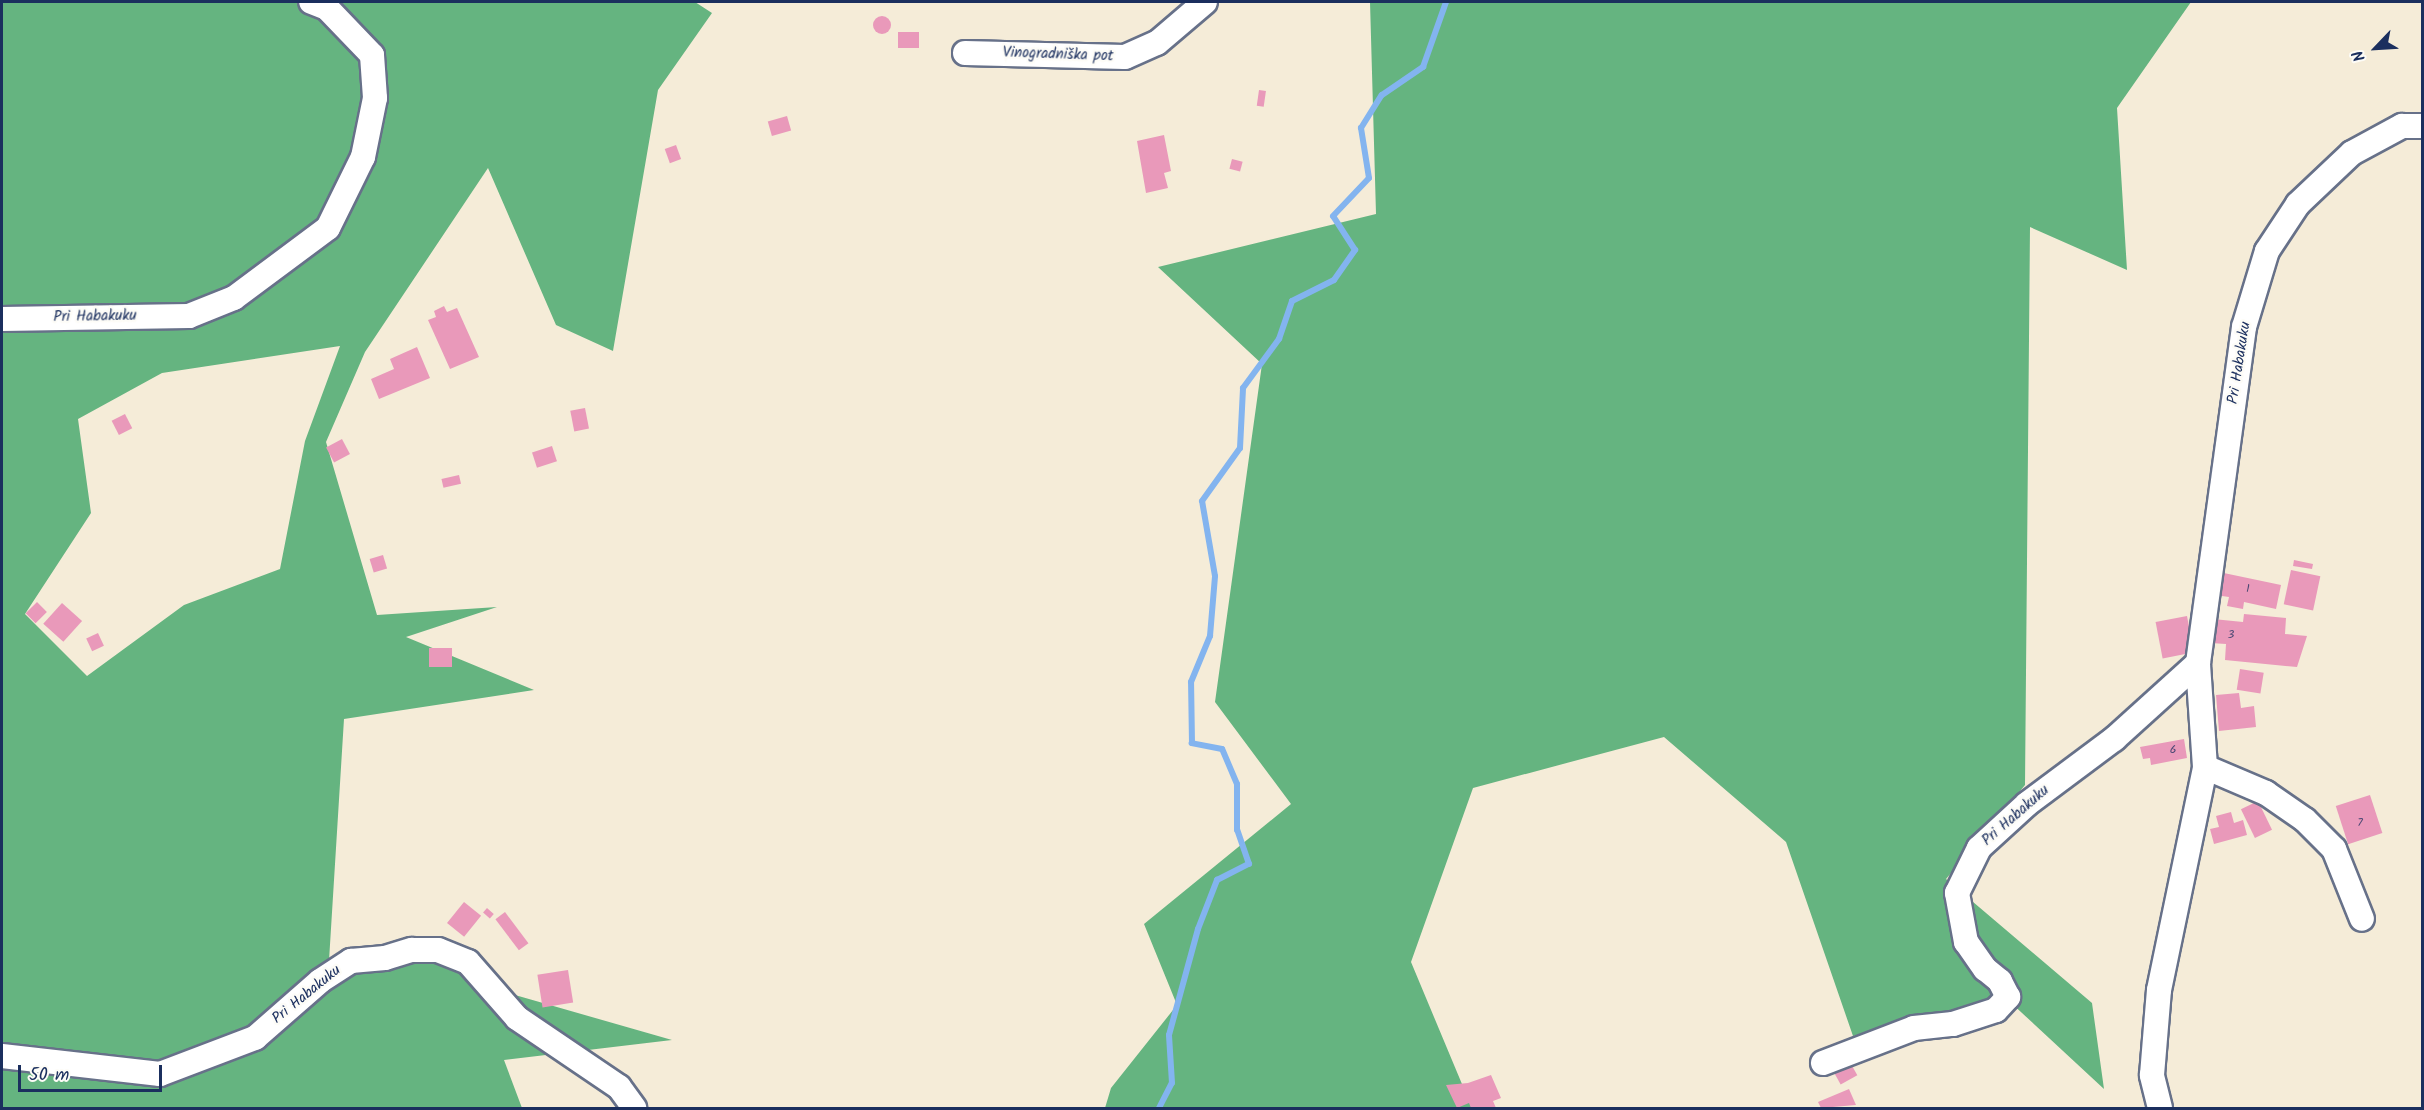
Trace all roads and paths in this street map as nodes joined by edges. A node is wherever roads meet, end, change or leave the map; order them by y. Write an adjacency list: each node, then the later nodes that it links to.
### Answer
1 (311, 2): 5 (street, Pri Habakuku)
2 (1205, 2): 3 (street, Vinogradniška pot)
3 (965, 52)
4 (2412, 126): 6 (street, Pri Habakuku)
5 (2, 319)
6 (2198, 663): 7 (street, Pri Habakuku); 10 (street, Pri Habakuku)
7 (2205, 767): 8 (street); 12 (street, Pri Habakuku)
8 (2362, 919)
9 (2, 1056): 11 (street, Pri Habakuku)
10 (1823, 1063)
11 (634, 1108)
12 (2160, 1108)

